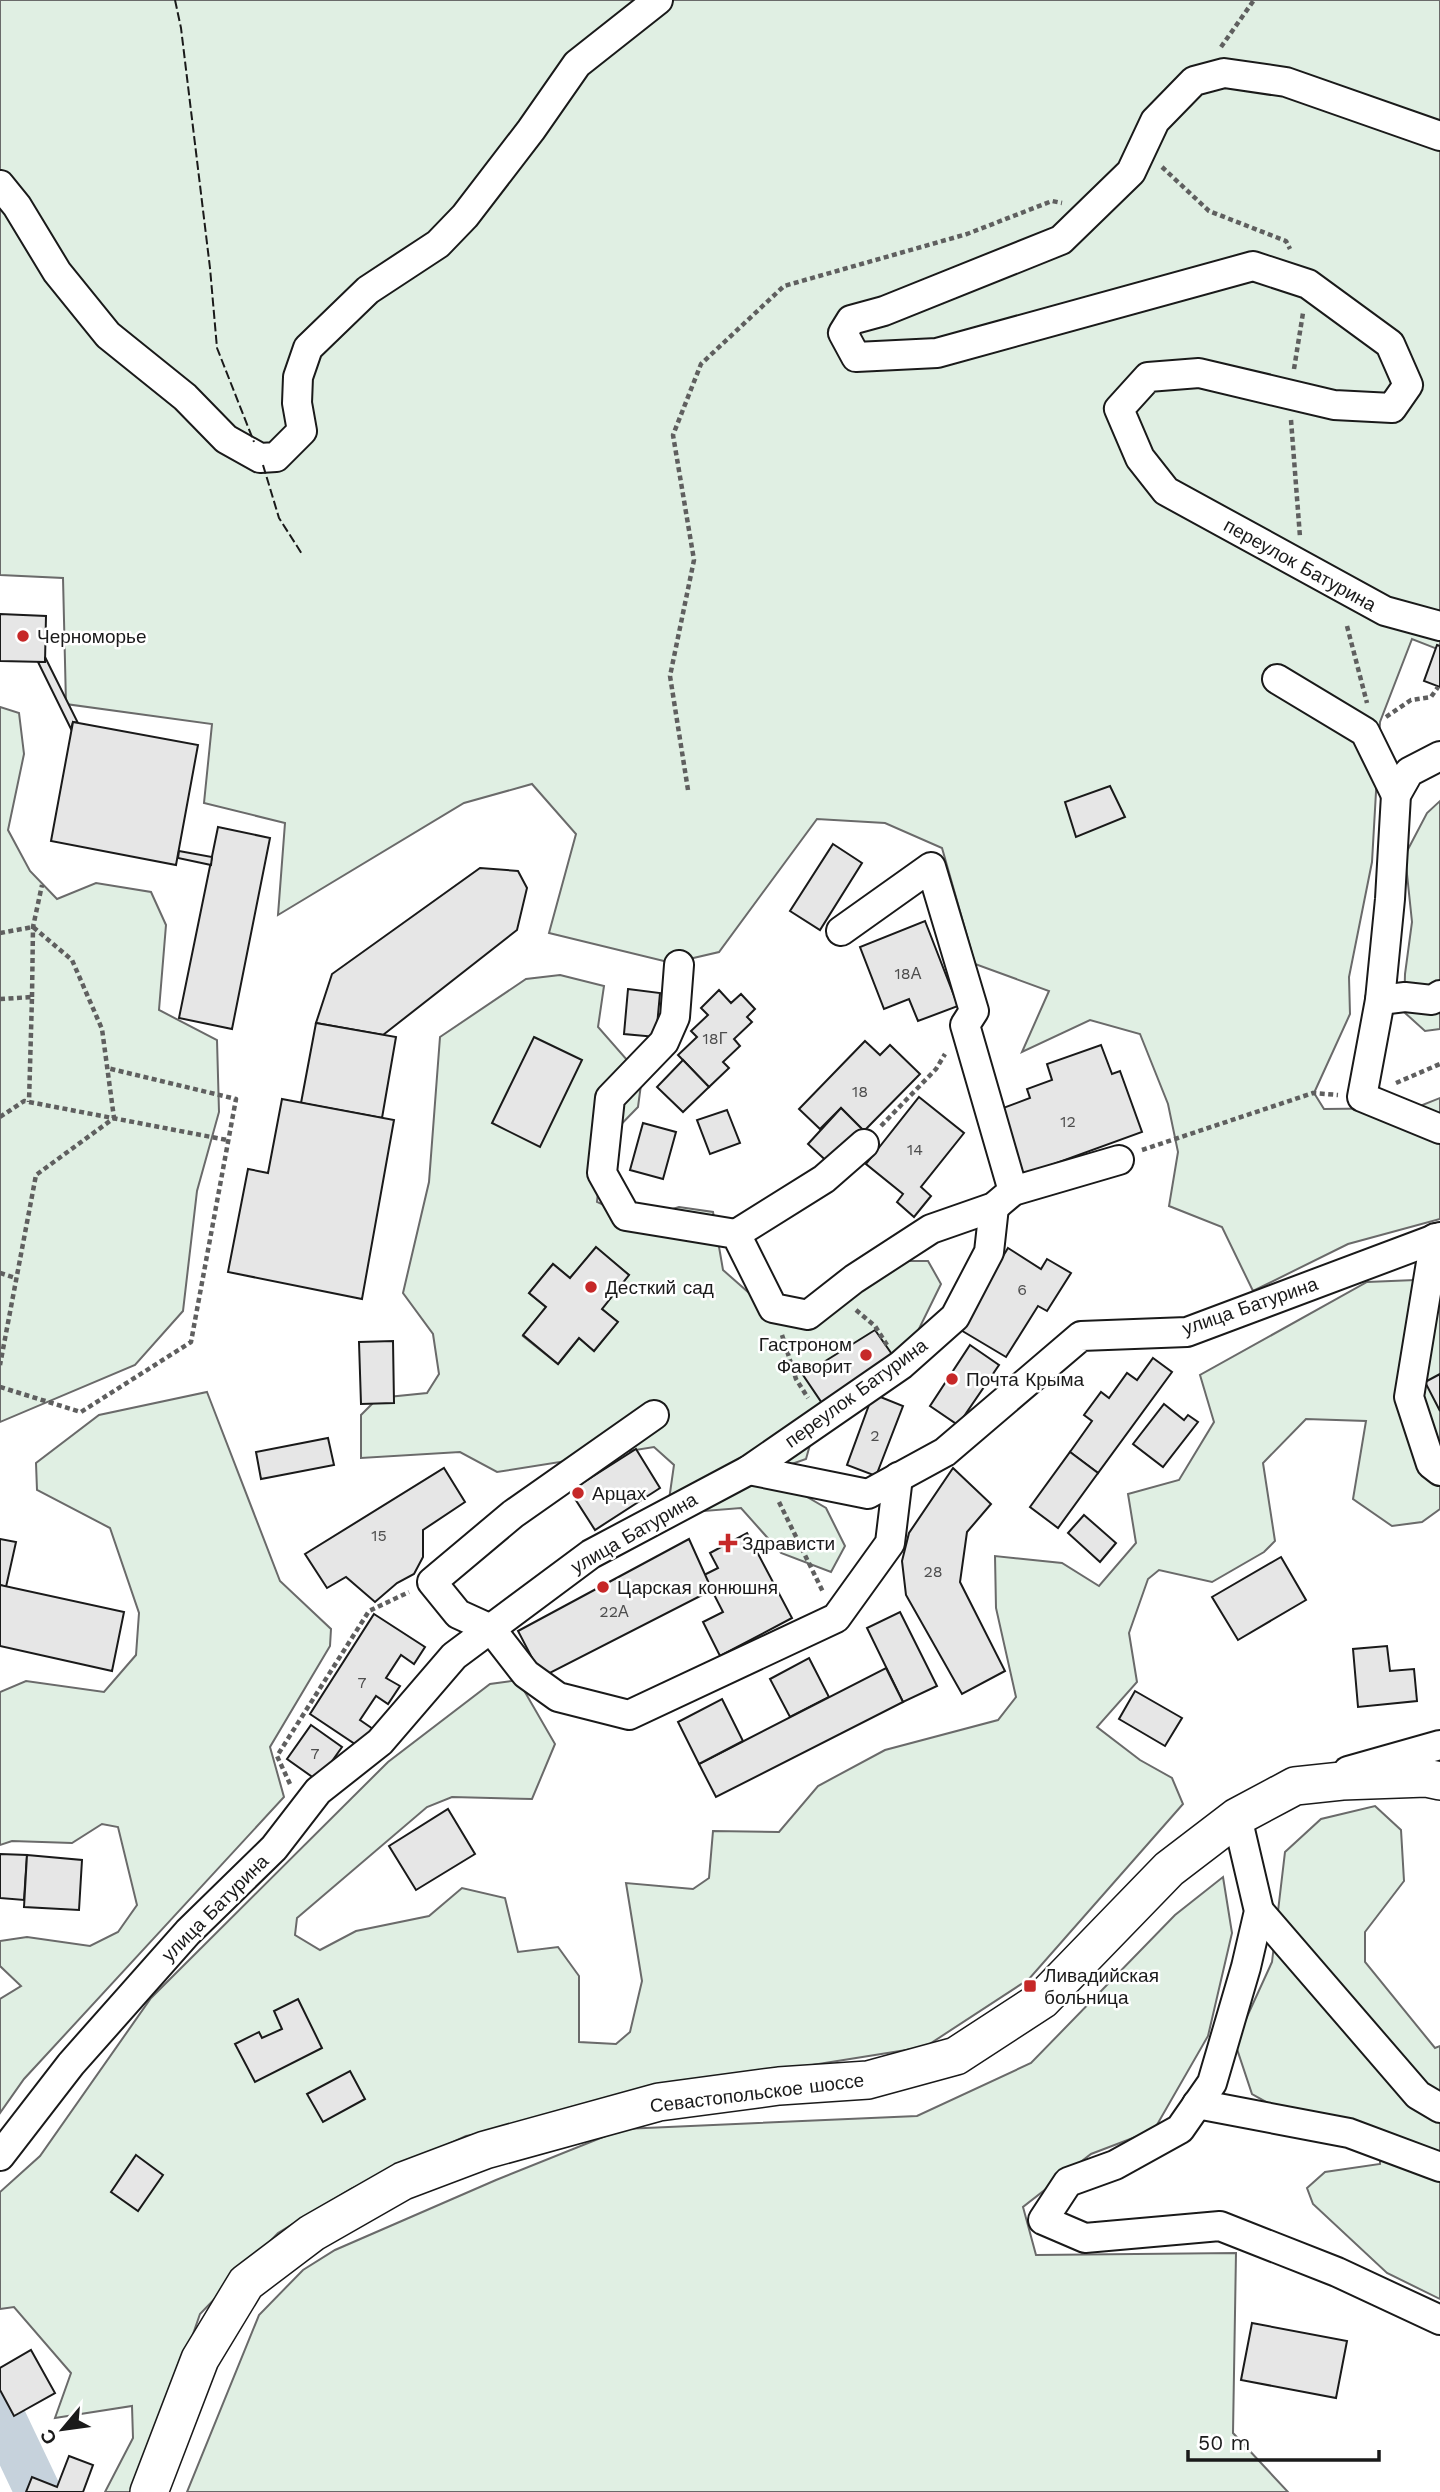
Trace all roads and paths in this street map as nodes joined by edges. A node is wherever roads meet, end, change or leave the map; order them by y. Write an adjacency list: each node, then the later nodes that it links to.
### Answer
1 (658, 0): 6 (street)
2 (1254, 0): 3 (path)
3 (1194, 81): 4 (street); 5 (street)
4 (1440, 136)
5 (1142, 148): 7 (street); 8 (path)
6 (0, 185)
7 (1093, 209): 8 (street); 15 (path)
8 (1308, 284): 10 (street, переулок Батурина)
9 (1348, 626): 13 (path)
10 (1440, 626)
11 (1278, 679): 13 (street)
12 (1438, 687): 13 (path)
13 (1369, 729): 16 (street)
14 (1440, 757): 16 (street)
15 (688, 790)
16 (1396, 795): 25 (street)
17 (42, 885): 18 (path)
18 (33, 927): 20 (path); 23 (path); 28 (path)
19 (841, 931): 26 (street)
20 (0, 933)
21 (678, 965): 38 (street)
22 (1440, 995): 25 (street)
23 (32, 997): 24 (path); 30 (path)
24 (0, 999)
25 (1380, 1000): 29 (street)
26 (965, 1025): 35 (path); 37 (street)
27 (1440, 1064): 29 (path)
28 (107, 1068): 32 (path); 34 (path)
29 (1362, 1097): 33 (street); 36 (path)
30 (29, 1102): 31 (path); 32 (path)
31 (0, 1117)
32 (114, 1118): 34 (path); 41 (path)
33 (1440, 1129)
34 (227, 1140): 47 (path)
35 (864, 1144): 38 (street)
36 (1119, 1160): 37 (street)
37 (1003, 1199): 42 (street); 46 (street, переулок Батурина)
38 (736, 1234): 43 (street)
39 (1438, 1237): 44 (street); 52 (street, улица Батурина)
40 (0, 1273): 41 (path)
41 (16, 1278): 45 (path)
42 (837, 1293): 43 (street); 46 (path)
43 (773, 1308): 49 (path)
44 (1432, 1313): 51 (street)
45 (0, 1365)
46 (901, 1365): 49 (street, переулок Батурина)
47 (0, 1387)
48 (654, 1415): 53 (street)
49 (821, 1420): 50 (street, переулок Батурина)
50 (757, 1471): 52 (street, улица Батурина); 54 (path); 55 (street, улица Батурина)
51 (1440, 1471)
52 (898, 1477): 54 (street)
53 (432, 1582): 55 (street); 59 (path)
54 (836, 1618): 55 (street)
55 (491, 1629): 59 (street, улица Батурина)
56 (1440, 1745): 58 (street)
57 (1440, 1781): 58 (main road, Севастопольское шоссе)
58 (1295, 1786): 60 (main road, Севастопольское шоссе)
59 (303, 1811): 64 (street, улица Батурина)
60 (1239, 1825): 61 (street); 67 (main road, Севастопольское шоссе); 68 (main road)
61 (1259, 1911): 62 (street); 63 (street)
62 (1197, 2104): 65 (street); 66 (street)
63 (1440, 2108)
64 (0, 2156)
65 (1440, 2167)
66 (1440, 2320)
67 (149, 2492)
68 (172, 2492)

